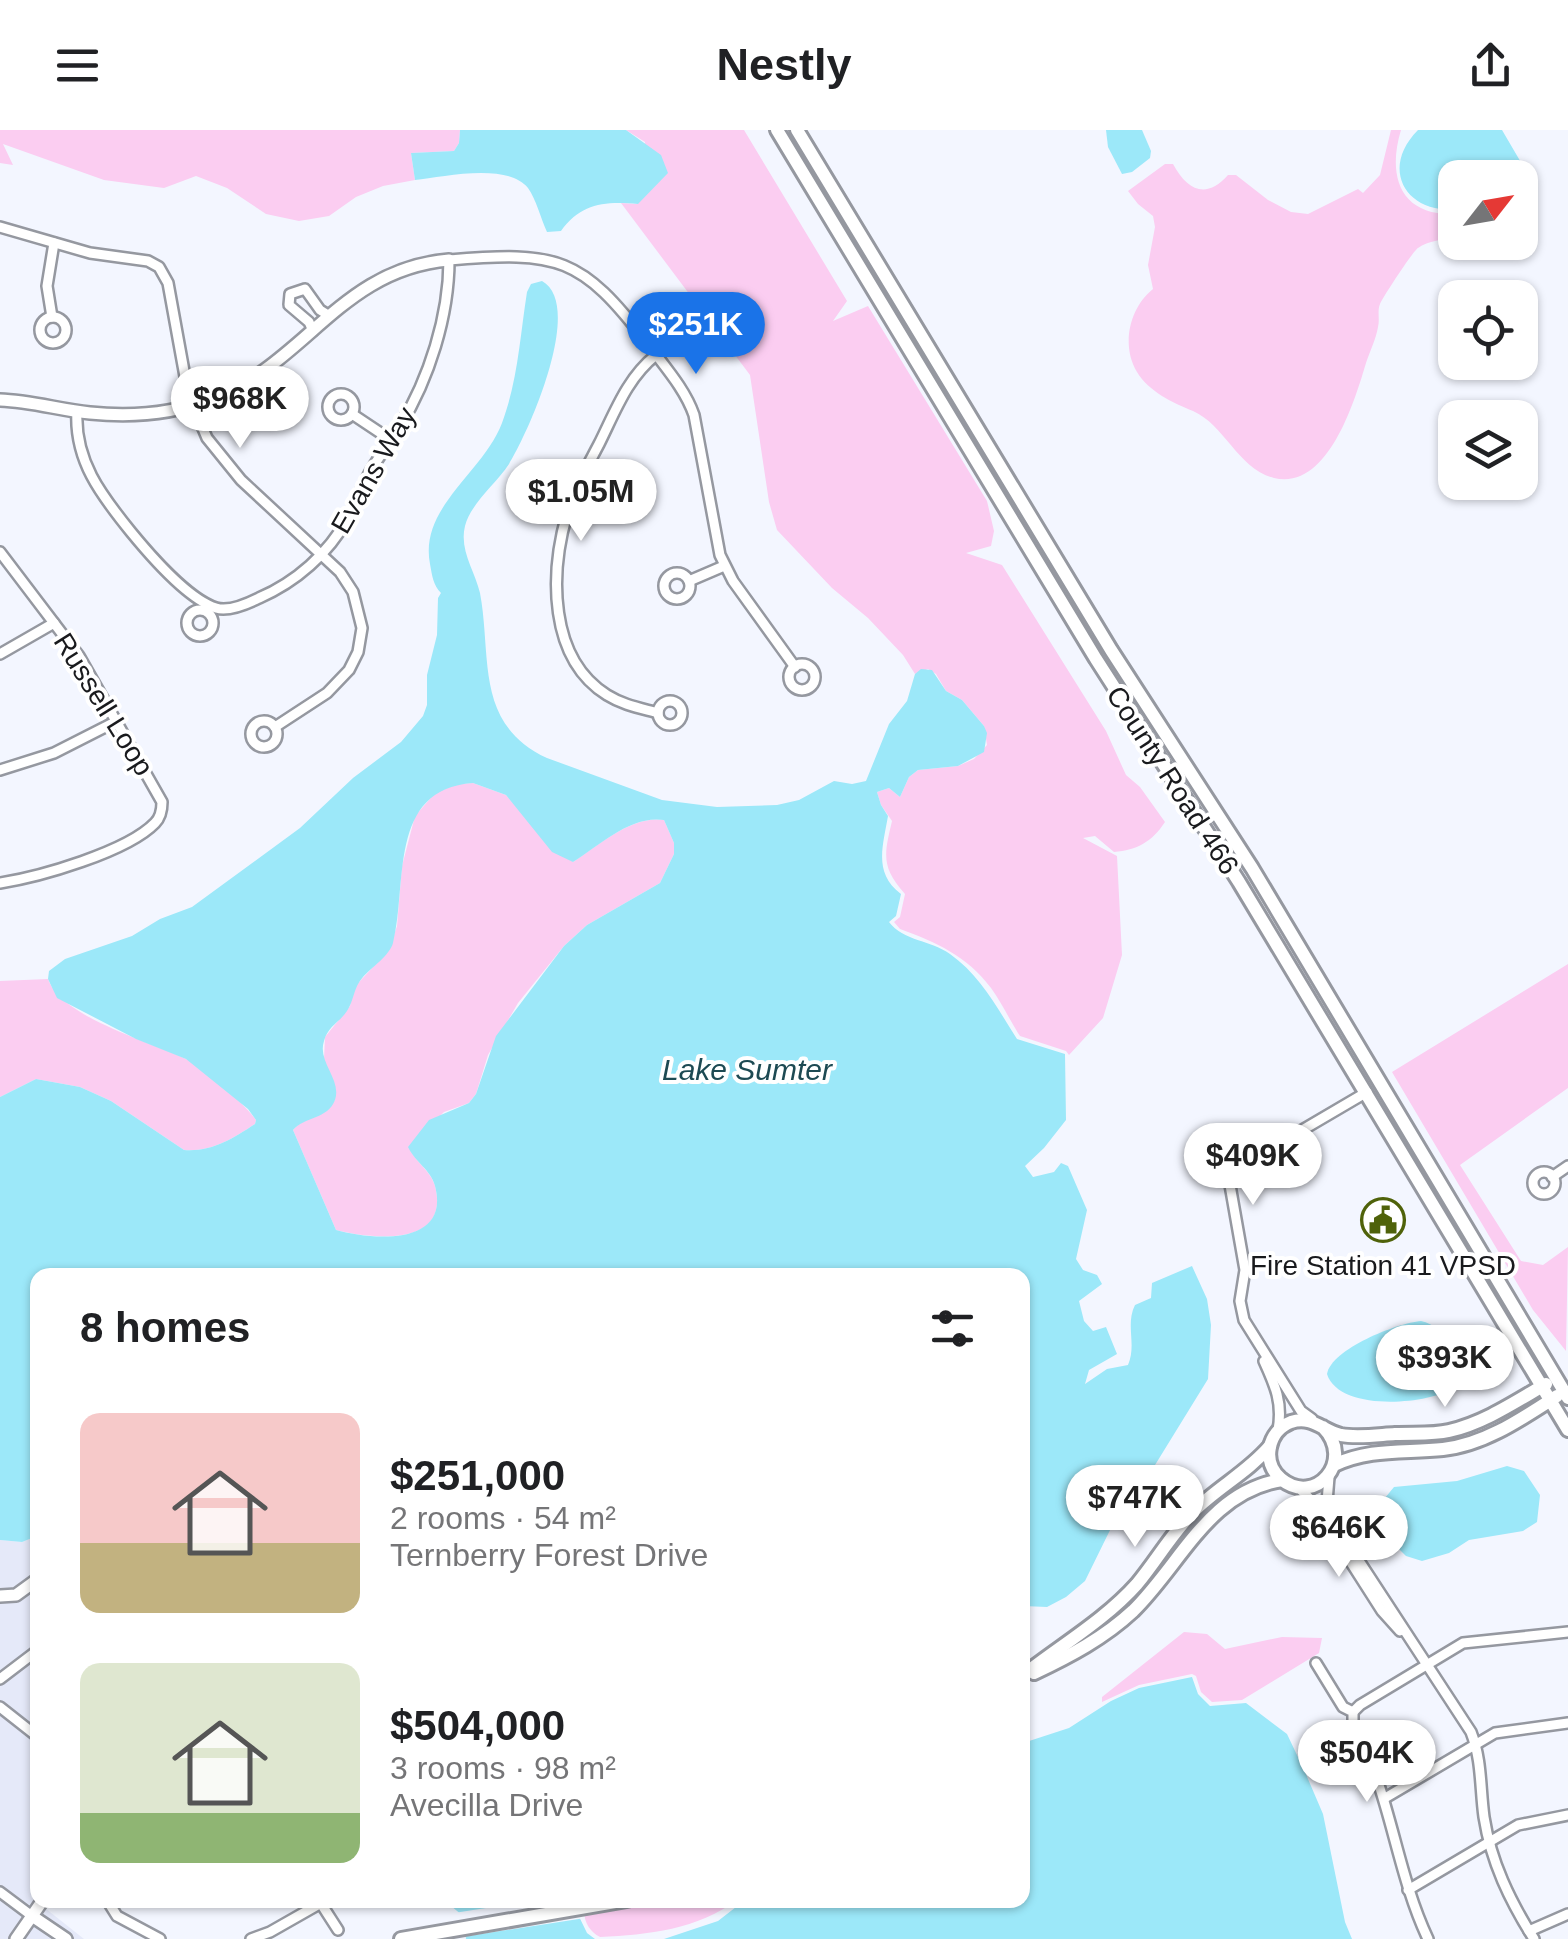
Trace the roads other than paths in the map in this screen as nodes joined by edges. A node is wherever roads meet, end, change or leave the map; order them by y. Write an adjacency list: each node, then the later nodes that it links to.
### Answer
1 (776, 130): 28 (main road, County Road 466)
2 (798, 130): 27 (main road, County Road 466)
3 (0, 227): 4 (street)
4 (54, 243): 7 (street); 11 (street)
5 (450, 260): 6 (street); 9 (street); 14 (street, Evans Way)
6 (328, 315): 8 (street); 8 (street)
7 (52, 318)
8 (312, 331): 11 (street)
9 (656, 356): 17 (street); 22 (street)
10 (0, 400): 12 (street)
11 (192, 405): 12 (street); 16 (street)
12 (77, 411): 16 (street, Evans Way)
13 (352, 414): 14 (street)
14 (391, 440): 16 (street, Evans Way)
15 (0, 552): 19 (street, Russell Loop)
16 (320, 555): 24 (street)
17 (724, 566): 18 (street); 21 (street)
18 (689, 580)
19 (54, 624): 20 (street); 23 (street, Russell Loop)
20 (0, 654)
21 (794, 667)
22 (658, 712)
23 (117, 721): 25 (street); 26 (street, Russell Loop)
24 (275, 727)
25 (0, 770)
26 (0, 883)
27 (1382, 1083): 28 (street); 32 (main road, County Road 466)
28 (1367, 1092): 31 (street); 33 (main road, County Road 466)
29 (1568, 1166): 30 (street)
30 (1552, 1177)
31 (1255, 1340): 36 (street); 37 (street)
32 (1562, 1374): 33 (main road); 34 (main road, County Road 466)
33 (1542, 1386): 35 (main road, County Road 466); 36 (main road)
34 (1567, 1393): 35 (main road)
35 (1550, 1400): 38 (main road, County Road 466); 40 (main road)
36 (1321, 1425): 37 (main road); 40 (main road)
37 (1278, 1430): 39 (main road)
38 (1568, 1430)
39 (1270, 1446): 41 (main road); 50 (main road)
40 (1332, 1469): 42 (main road); 46 (street)
41 (1282, 1480): 42 (main road); 51 (main road)
42 (1298, 1487): 46 (street)
43 (30, 1584): 44 (street)
44 (0, 1596)
45 (1568, 1632): 49 (street)
46 (1413, 1644): 49 (street)
47 (30, 1656): 52 (street)
48 (1316, 1663): 54 (street)
49 (1426, 1665): 54 (street); 57 (street)
50 (1030, 1671)
51 (1030, 1674)
52 (0, 1679)
53 (0, 1707): 56 (street)
54 (1353, 1712): 58 (street)
55 (1568, 1723): 57 (street)
56 (30, 1731)
57 (1476, 1744): 58 (street); 60 (street)
58 (1386, 1798): 61 (street)
59 (1568, 1815): 60 (street)
60 (1489, 1842): 61 (street); 71 (street)
61 (1408, 1890): 77 (street)
62 (0, 1892): 69 (street)
63 (38, 1908): 69 (street)
64 (112, 1908): 74 (street)
65 (310, 1908): 75 (street)
66 (324, 1908): 70 (street)
67 (586, 1908): 76 (main road)
68 (1568, 1914): 71 (street)
69 (32, 1916): 72 (street); 73 (street)
70 (338, 1930)
71 (1531, 1935)
72 (16, 1939)
73 (66, 1939)
74 (160, 1939)
75 (251, 1939)
76 (401, 1939)
77 (1428, 1939)

